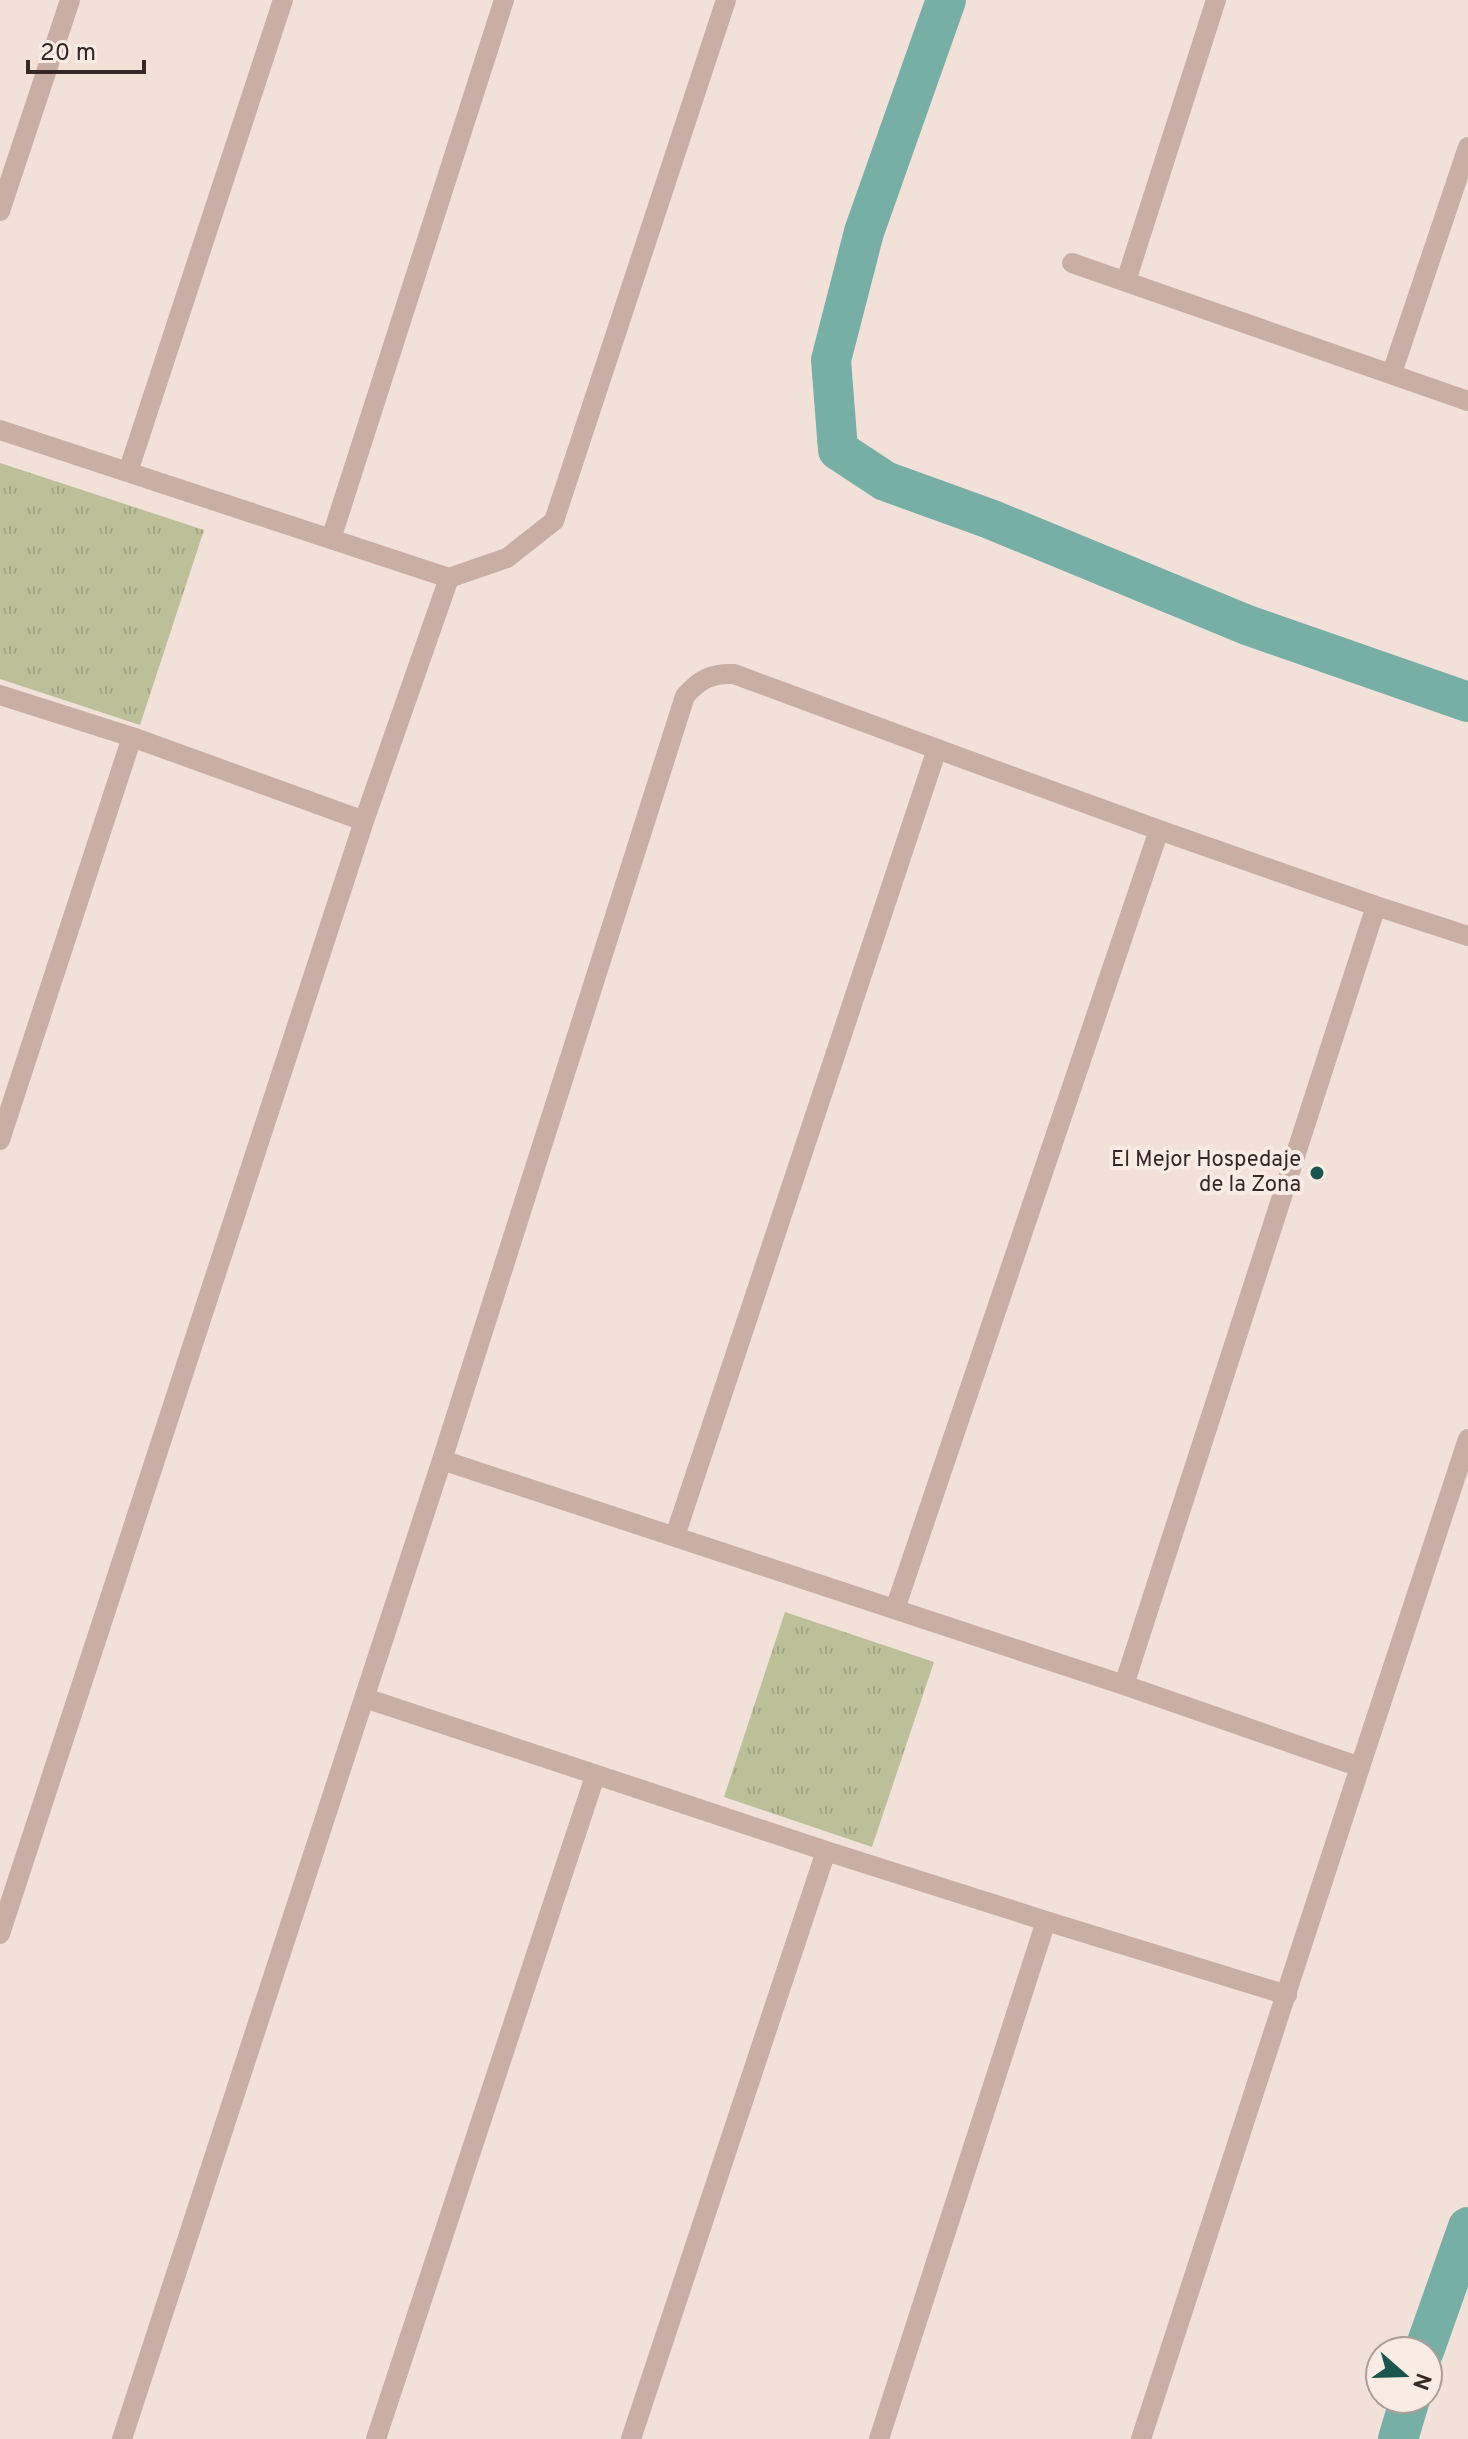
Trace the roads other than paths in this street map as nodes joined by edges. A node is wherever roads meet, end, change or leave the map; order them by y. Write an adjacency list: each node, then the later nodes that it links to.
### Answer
1 (70, 0): 7 (street)
2 (283, 0): 13 (street)
3 (504, 0): 14 (street)
4 (726, 0): 15 (street)
5 (1216, 0): 9 (street)
6 (1468, 147): 10 (street)
7 (0, 211)
8 (1072, 263): 9 (street)
9 (1126, 281): 10 (street)
10 (1392, 373): 11 (street)
11 (1468, 401)
12 (0, 430): 13 (street)
13 (128, 472): 14 (street)
14 (331, 539): 15 (street)
15 (449, 578): 19 (street)
16 (0, 695): 17 (street)
17 (132, 737): 19 (street); 23 (street)
18 (937, 749): 20 (street); 25 (street); 26 (street)
19 (364, 821): 34 (street)
20 (1159, 830): 21 (street); 27 (street)
21 (1376, 906): 22 (street); 28 (street)
22 (1468, 936)
23 (0, 1140)
24 (1468, 1439): 30 (street)
25 (442, 1460): 26 (street); 29 (street)
26 (675, 1536): 27 (street)
27 (895, 1609): 28 (street)
28 (1124, 1685): 30 (street)
29 (365, 1698): 31 (street); 36 (street)
30 (1360, 1767): 35 (street)
31 (595, 1776): 32 (street); 37 (street)
32 (826, 1851): 33 (street); 38 (street)
33 (1046, 1921): 35 (street); 39 (street)
34 (0, 1934)
35 (1287, 1995): 40 (street)
36 (122, 2439)
37 (376, 2439)
38 (631, 2439)
39 (879, 2439)
40 (1141, 2439)

